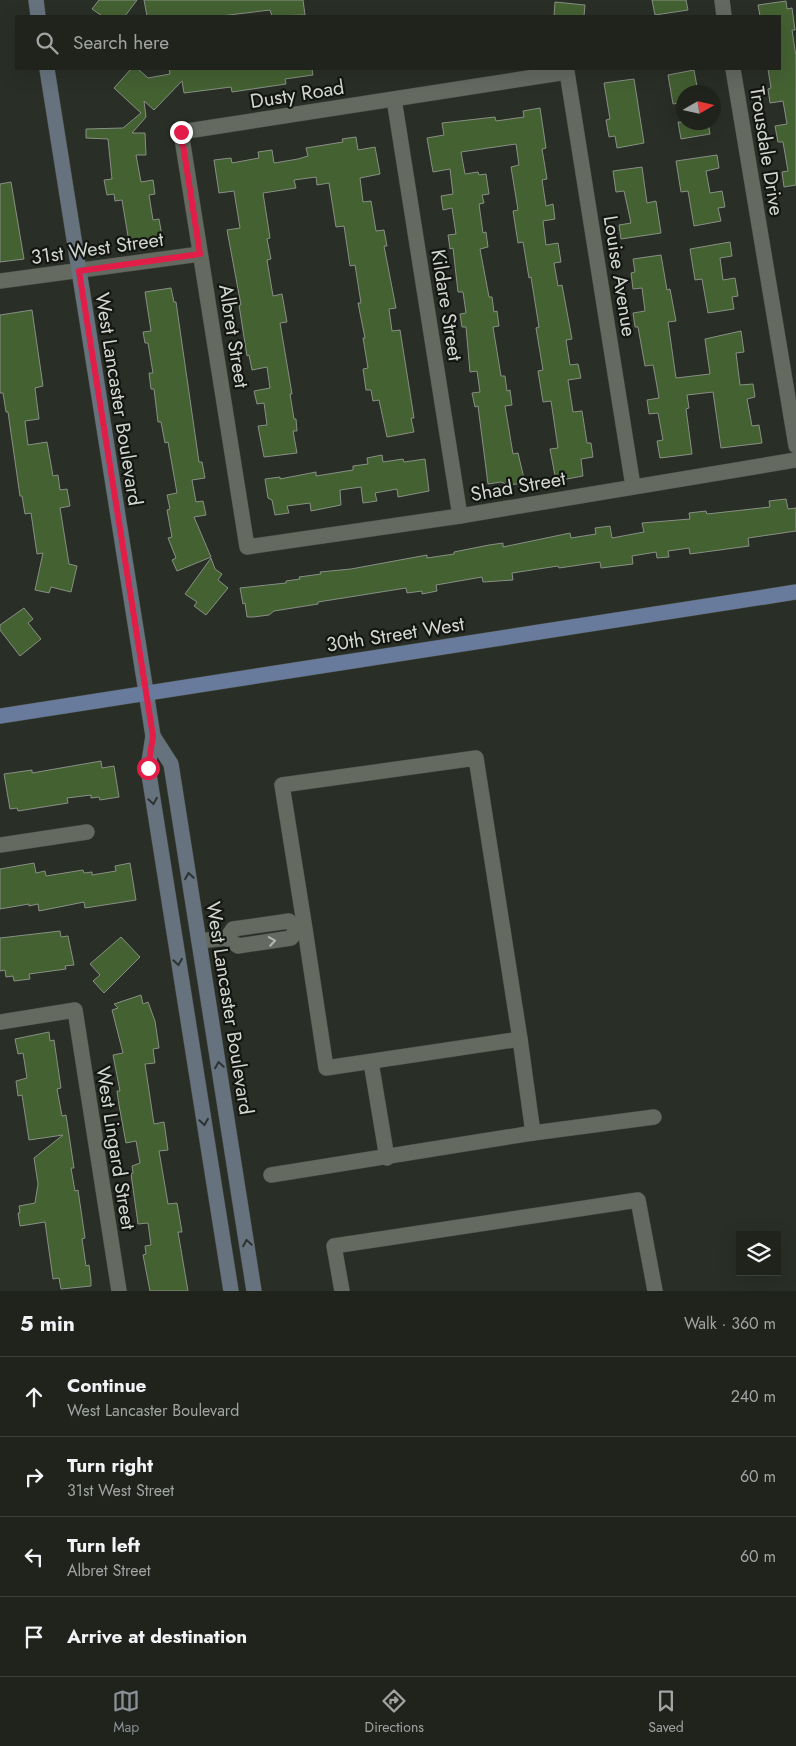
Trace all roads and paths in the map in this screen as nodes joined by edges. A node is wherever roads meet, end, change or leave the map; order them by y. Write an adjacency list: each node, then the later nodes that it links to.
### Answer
1 (36, 0): 3 (street)
2 (722, 0): 4 (street)
3 (38, 15)
4 (724, 15)
5 (46, 70): 11 (street, West Lancaster Boulevard)
6 (733, 70): 13 (street, Trousdale Drive)
7 (568, 72): 8 (street, Dusty Road); 15 (street, Louise Avenue)
8 (394, 99): 9 (street, Dusty Road); 16 (street, Kildare Street)
9 (181, 132): 10 (street, Albret Street)
10 (200, 254): 11 (street, 31st West Street); 17 (street, Albret Street)
11 (79, 271): 12 (street, 31st West Street); 19 (street, West Lancaster Boulevard)
12 (0, 281)
13 (796, 446)
14 (796, 460): 15 (street, Shad Street)
15 (634, 486): 16 (street, Shad Street)
16 (460, 516): 17 (street, Shad Street)
17 (247, 547)
18 (796, 592): 19 (main road, 30th Street West)
19 (146, 693): 20 (main road, 30th Street West); 21 (street, West Lancaster Boulevard)
20 (0, 716)
21 (153, 736): 25 (street, West Lancaster Boulevard, one-way to 21); 34 (street, West Lancaster Boulevard, one-way to 34)
22 (87, 832): 23 (street)
23 (0, 845)
24 (301, 929): 25 (street); 27 (street); 28 (street)
25 (199, 940): 35 (street, West Lancaster Boulevard, one-way to 25)
26 (0, 1022): 33 (street, West Lingard Street)
27 (520, 1039): 28 (street); 30 (street)
28 (371, 1062): 31 (street)
29 (654, 1117): 30 (street)
30 (533, 1133): 31 (street)
31 (387, 1158): 32 (street)
32 (271, 1175)
33 (118, 1291)
34 (231, 1291)
35 (254, 1291)
36 (342, 1291): 37 (street)
37 (655, 1291)

